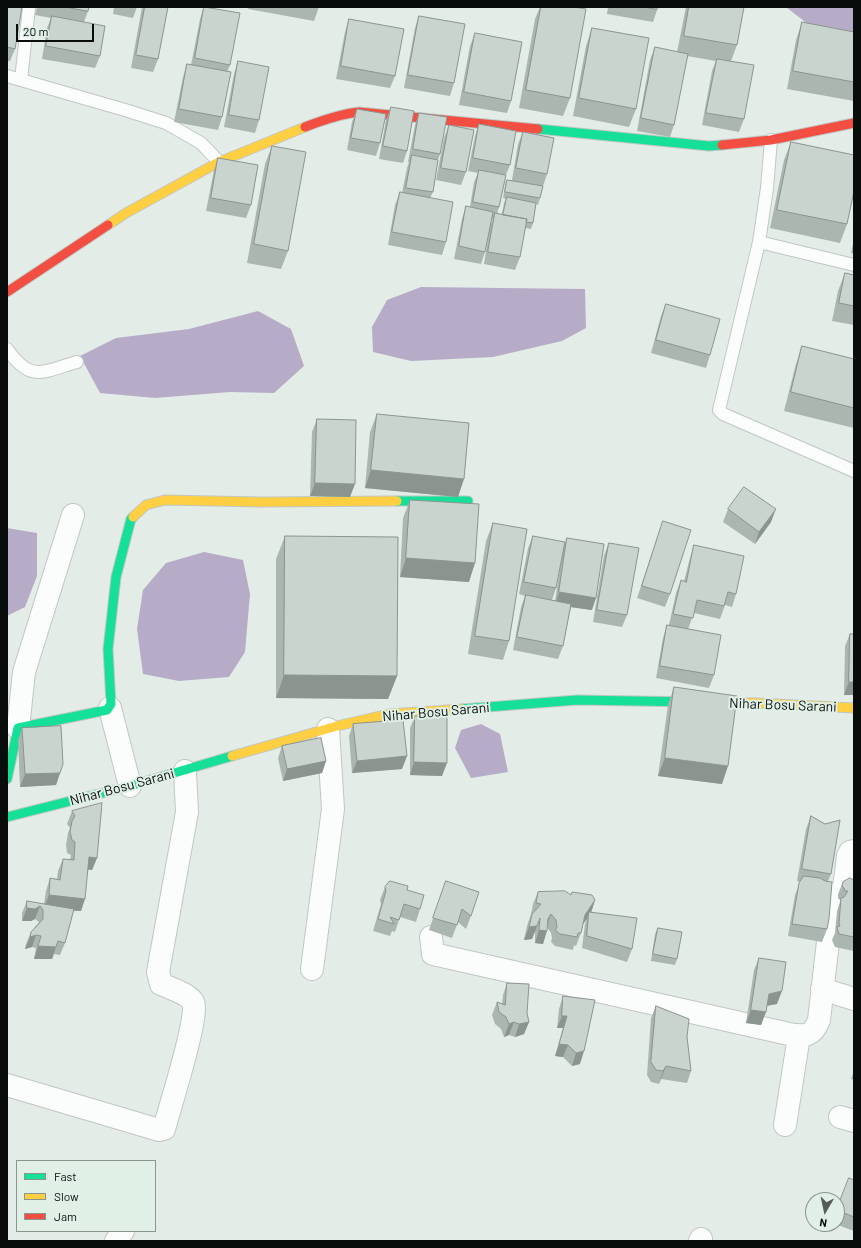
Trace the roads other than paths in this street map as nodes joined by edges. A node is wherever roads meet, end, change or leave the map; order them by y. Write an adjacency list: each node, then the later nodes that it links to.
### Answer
1 (29, 7): 3 (lane)
2 (7, 76): 3 (lane)
3 (21, 80): 6 (lane)
4 (854, 123): 5 (street)
5 (771, 140): 6 (street); 7 (lane)
6 (219, 162): 9 (street)
7 (759, 242): 8 (lane); 12 (lane)
8 (854, 265)
9 (7, 292)
10 (7, 349): 11 (lane)
11 (77, 362)
12 (854, 471)
13 (468, 501): 15 (street)
14 (73, 515): 17 (street)
15 (110, 708): 17 (street); 21 (street)
16 (854, 708): 18 (street, Nihar Bosu Sarani)
17 (18, 728): 20 (street)
18 (328, 729): 19 (street, Nihar Bosu Sarani); 26 (street)
19 (185, 771): 21 (street, Nihar Bosu Sarani); 30 (street)
20 (7, 779)
21 (130, 786): 22 (street, Nihar Bosu Sarani)
22 (7, 817)
23 (854, 851): 24 (street)
24 (849, 888): 27 (street)
25 (431, 937): 29 (street)
26 (312, 969)
27 (822, 989): 28 (street); 29 (street)
28 (854, 999)
29 (799, 1036): 31 (street)
30 (7, 1085)
31 (785, 1125)
32 (122, 1232): 33 (street)
33 (116, 1241)

